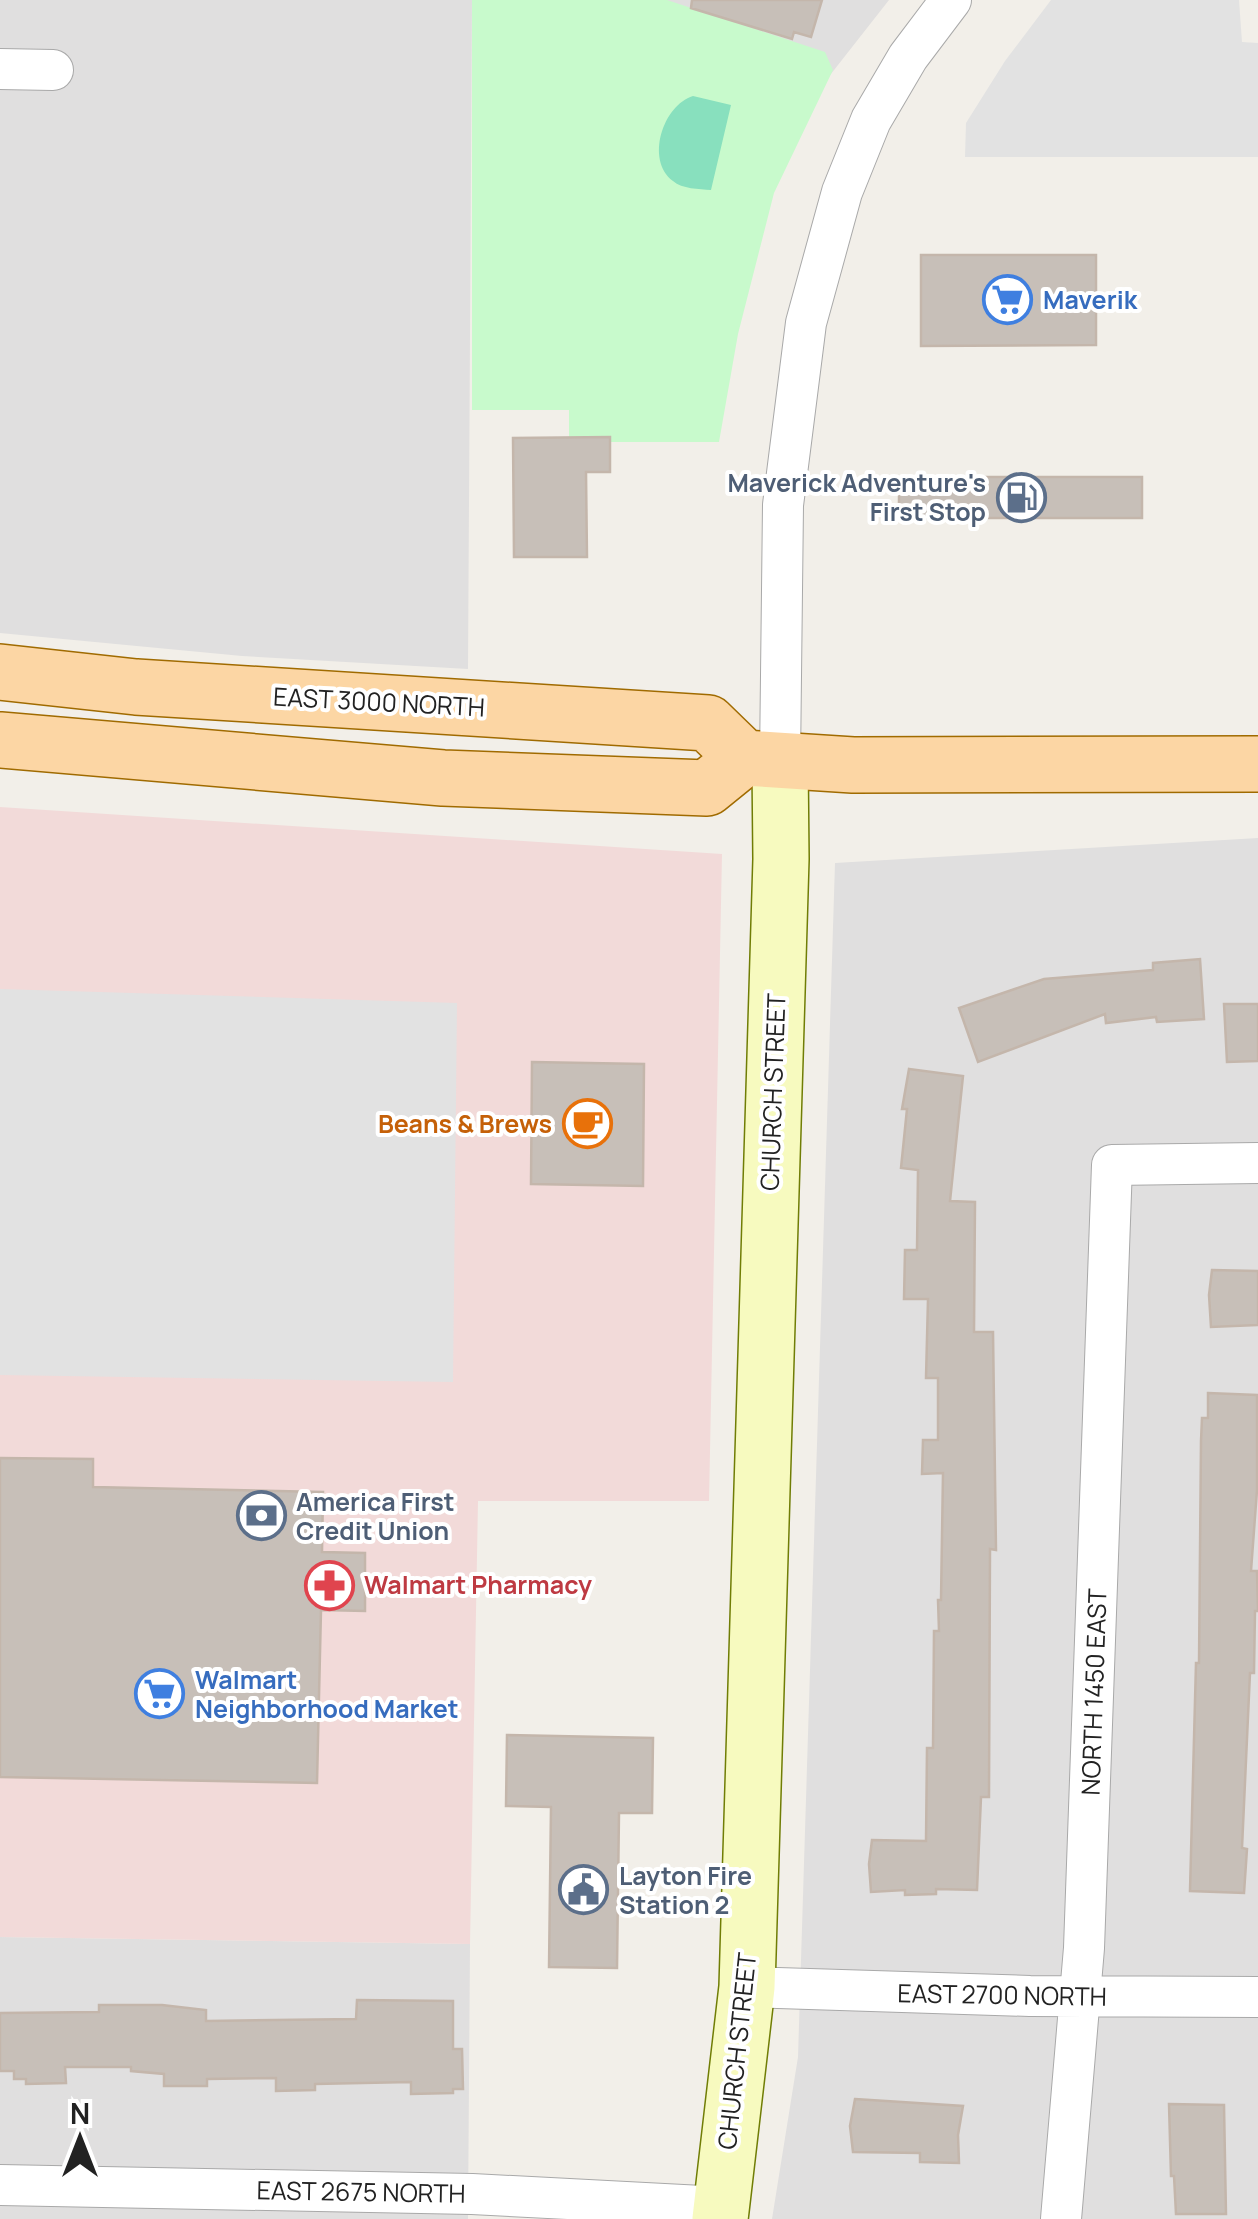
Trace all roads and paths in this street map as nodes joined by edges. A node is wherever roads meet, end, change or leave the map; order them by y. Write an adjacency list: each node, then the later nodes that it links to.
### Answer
1 (951, 0): 6 (street, CHURCH STREET)
2 (0, 69): 3 (street)
3 (53, 70)
4 (0, 672): 6 (main road, EAST 3000 NORTH)
5 (0, 740): 6 (main road)
6 (762, 760): 7 (main road); 9 (street, CHURCH STREET)
7 (1258, 764)
8 (1258, 1163): 10 (street, NORTH 1450 EAST)
9 (747, 1987): 10 (street, EAST 2700 NORTH); 13 (street, CHURCH STREET)
10 (1081, 1996): 11 (street, EAST 2700 NORTH); 14 (street, NORTH 1450 EAST)
11 (1258, 1997)
12 (0, 2185): 13 (street, EAST 2675 NORTH)
13 (720, 2213)
14 (1062, 2219)

